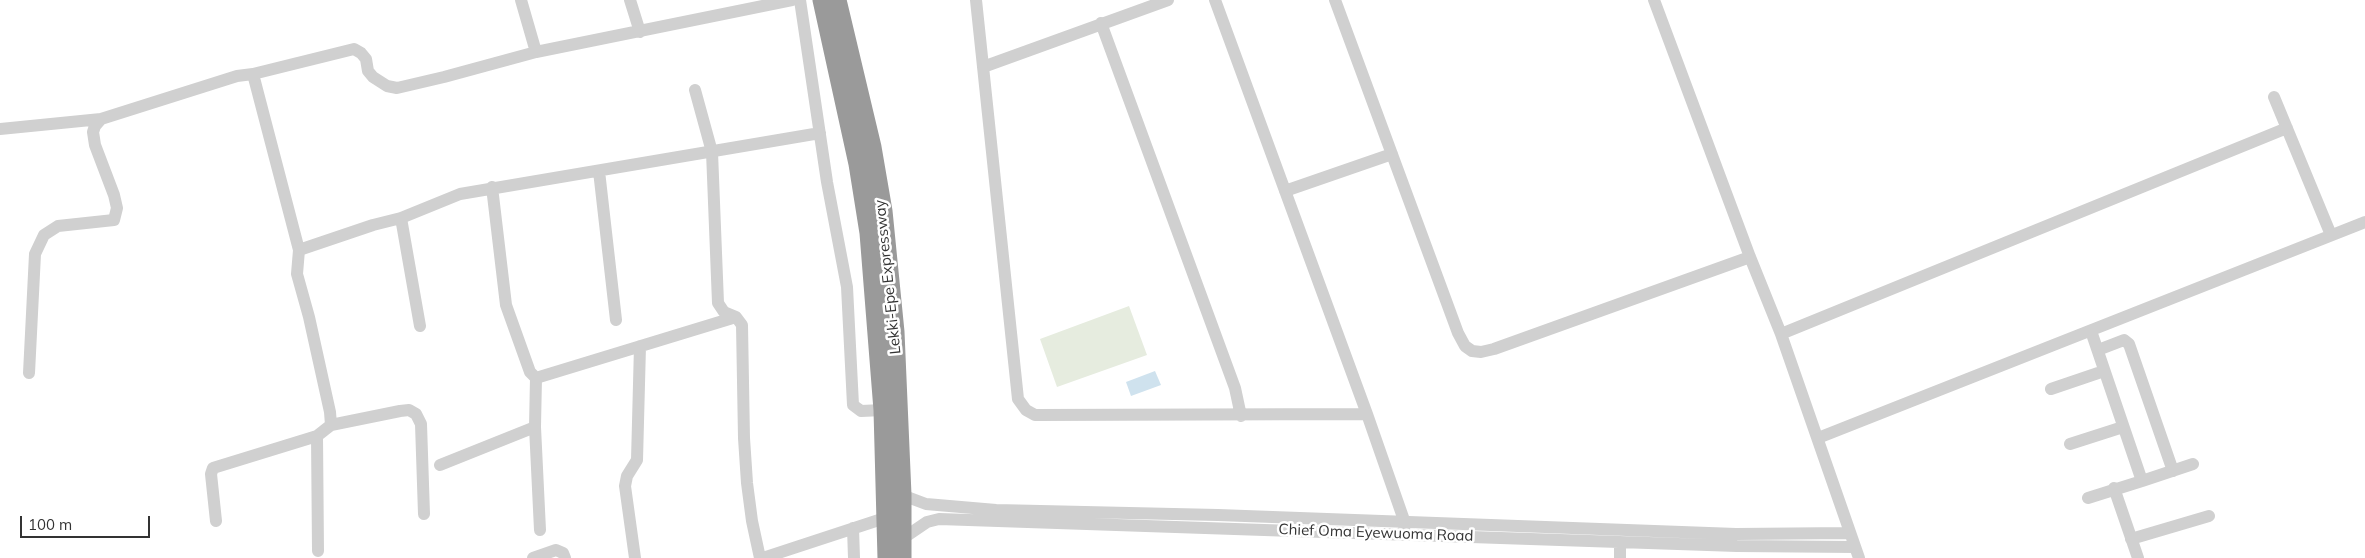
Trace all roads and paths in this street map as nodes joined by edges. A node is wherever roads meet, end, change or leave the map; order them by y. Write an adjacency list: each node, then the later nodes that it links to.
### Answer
1 (521, 0): 16 (street)
2 (630, 0): 13 (street)
3 (792, 0): 13 (street)
4 (800, 0): 15 (street)
5 (822, 0): 14 (highway, Lekki-Epe Expressway)
6 (837, 0): 60 (highway, Lekki-Epe Expressway)
7 (976, 0): 17 (street)
8 (1168, 0): 12 (street)
9 (1215, 0): 29 (street)
10 (1335, 0): 26 (street)
11 (1654, 0): 34 (street)
12 (1101, 23): 17 (street); 48 (street)
13 (640, 32): 16 (street)
14 (830, 40): 15 (street); 46 (highway, Lekki-Epe Expressway)
15 (808, 44): 24 (street)
16 (536, 52): 18 (street)
17 (983, 67): 48 (street)
18 (253, 74): 21 (street); 33 (street)
19 (695, 90): 25 (street)
20 (2274, 97): 22 (street)
21 (101, 119): 23 (street); 43 (street)
22 (2287, 128): 32 (street); 39 (street)
23 (0, 129)
24 (820, 134): 25 (street); 46 (street)
25 (712, 152): 27 (street); 35 (street)
26 (1392, 154): 29 (street); 34 (street)
27 (599, 171): 28 (street); 36 (street)
28 (492, 187): 30 (street); 44 (street)
29 (1285, 191): 47 (street)
30 (401, 218): 33 (street); 37 (street)
31 (2365, 222): 32 (street)
32 (2331, 235): 38 (street)
33 (299, 250): 49 (street)
34 (1750, 257): 39 (street)
35 (736, 318): 40 (street); 79 (street)
36 (616, 320)
37 (420, 326)
38 (2091, 331): 41 (street); 53 (street)
39 (1781, 334): 53 (street)
40 (640, 346): 44 (street); 78 (street)
41 (2098, 350): 42 (street); 57 (street)
42 (2104, 371): 45 (street); 51 (street)
43 (29, 373)
44 (536, 378): 50 (street)
45 (2051, 390)
46 (884, 410): 64 (highway, Lekki-Epe Expressway)
47 (1367, 414): 48 (street); 67 (street)
48 (1241, 416)
49 (331, 426): 52 (street); 62 (street)
50 (535, 427): 56 (street); 68 (street)
51 (2123, 427): 54 (street); 58 (street)
52 (318, 436): 65 (street); 74 (street)
53 (1818, 438): 69 (street)
54 (2070, 444)
55 (2192, 464): 57 (street)
56 (440, 465)
57 (2173, 471): 58 (street)
58 (2142, 481): 59 (street)
59 (2114, 488): 61 (street); 71 (street)
60 (902, 494): 67 (street, Chief Oma Eyewuoma Road); 70 (highway, Lekki-Epe Expressway)
61 (2088, 498)
62 (424, 514)
63 (2210, 516): 71 (street)
64 (888, 517): 66 (street); 81 (highway, Lekki-Epe Expressway)
65 (216, 521)
66 (853, 528): 79 (street); 80 (street)
67 (1404, 528): 70 (street, Chief Oma Eyewuoma Road); 72 (street, Chief Oma Eyewuoma Road); 73 (street, Chief Oma Eyewuoma Road)
68 (540, 530)
69 (1849, 534): 73 (street, Chief Oma Eyewuoma Road); 75 (street)
70 (902, 539): 82 (highway, Lekki-Epe Expressway)
71 (2131, 539): 84 (street)
72 (1620, 542): 73 (street, Chief Oma Eyewuoma Road); 83 (street)
73 (1737, 546): 75 (street, Chief Oma Eyewuoma Road)
74 (318, 551)
75 (1857, 553)
76 (533, 558): 77 (street)
77 (566, 558)
78 (635, 558)
79 (761, 558)
80 (854, 558)
81 (888, 558)
82 (902, 558)
83 (1620, 558)
84 (2138, 558)

